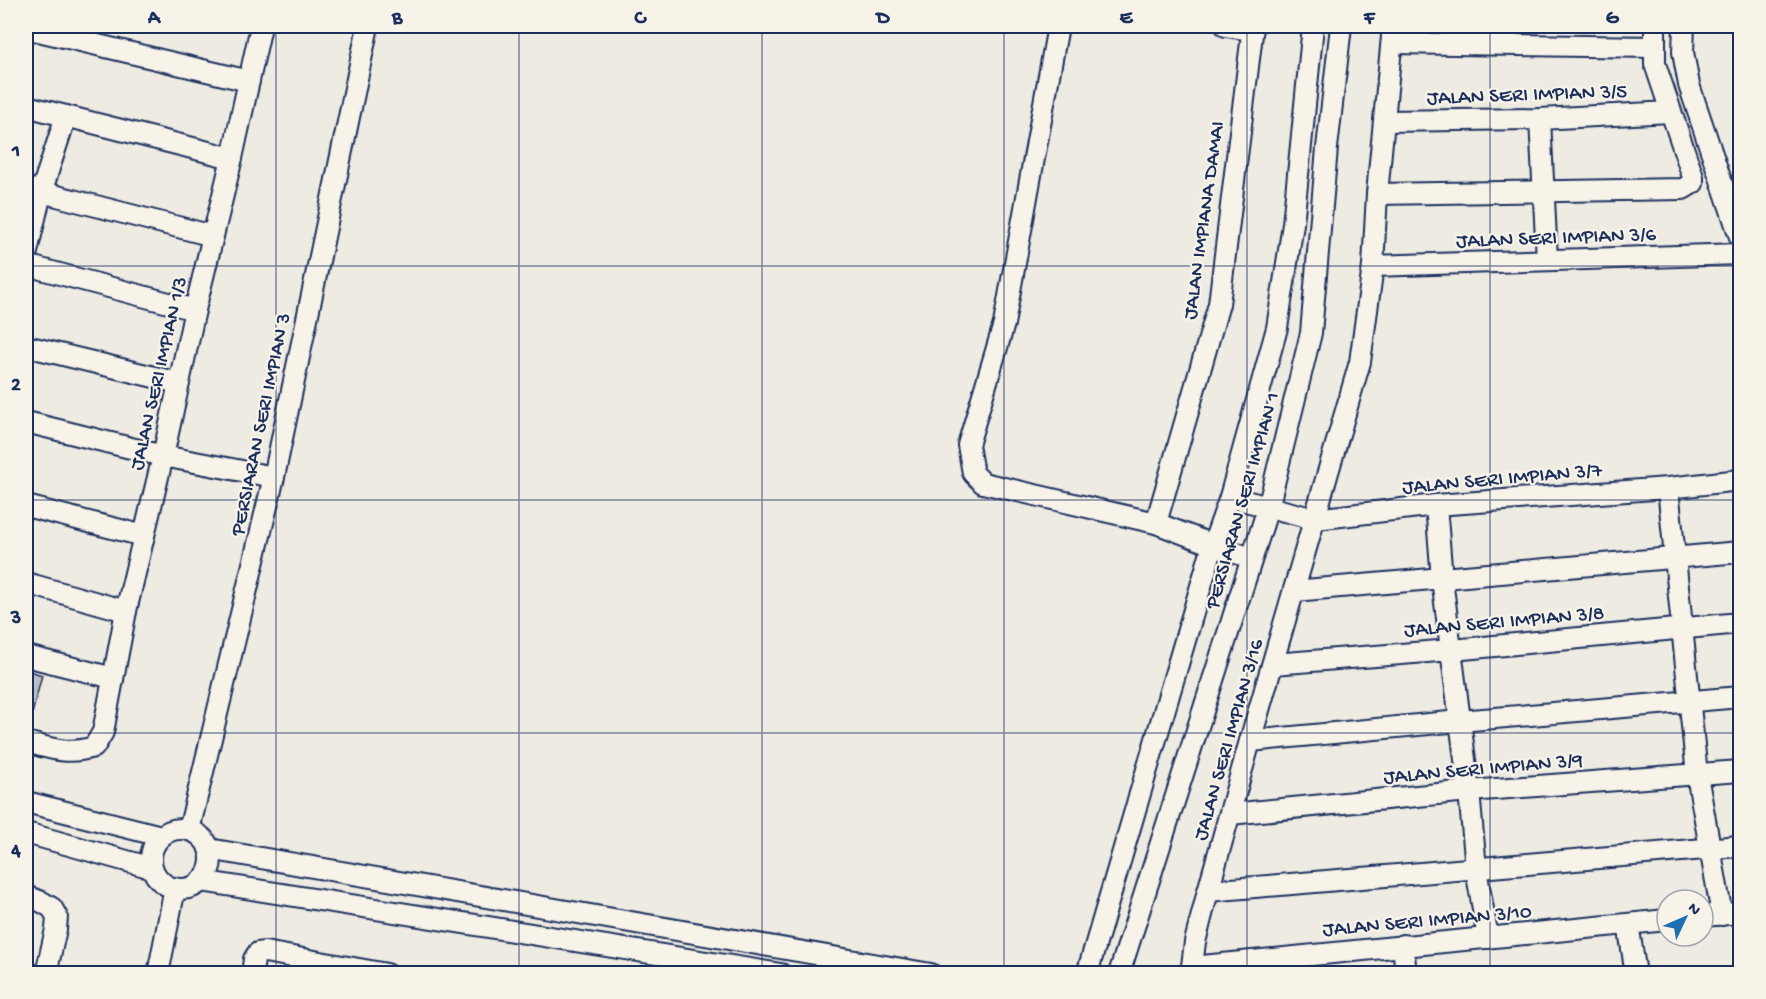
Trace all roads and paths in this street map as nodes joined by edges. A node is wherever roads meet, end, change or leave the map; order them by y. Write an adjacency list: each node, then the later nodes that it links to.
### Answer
1 (261, 26): 13 (street, JALAN SERI IMPIAN 1/3)
2 (368, 26): 35 (street, PERSIARAN SERI IMPIAN 3)
3 (1058, 26): 43 (street)
4 (1226, 26): 10 (street)
5 (1313, 26): 38 (street, PERSIARAN SERI IMPIAN 1)
6 (1341, 26): 41 (street, PERSIARAN SERI IMPIAN 1)
7 (1655, 26): 12 (street)
8 (1684, 26): 24 (street)
9 (26, 28): 13 (street)
10 (1253, 28): 43 (street, JALAN IMPIANA DAMAI)
11 (1392, 34): 12 (street); 18 (street, JALAN SERI IMPIAN 3/16)
12 (1654, 47): 15 (street)
13 (249, 81): 19 (street, JALAN SERI IMPIAN 1/3)
14 (26, 106): 16 (street)
15 (1670, 112): 17 (street, JALAN SERI IMPIAN 3/5); 21 (street)
16 (66, 117): 19 (street); 20 (street)
17 (1540, 119): 18 (street, JALAN SERI IMPIAN 3/5); 21 (street)
18 (1385, 121): 22 (street, JALAN SERI IMPIAN 3/16)
19 (232, 158): 23 (street, JALAN SERI IMPIAN 1/3)
20 (33, 191): 23 (street); 26 (street)
21 (1545, 192): 22 (street); 27 (street)
22 (1377, 194): 29 (street, JALAN SERI IMPIAN 3/16)
23 (213, 236): 30 (street, JALAN SERI IMPIAN 1/3)
24 (1740, 237)
25 (1740, 255): 27 (street, JALAN SERI IMPIAN 3/6)
26 (26, 256)
27 (1547, 260): 29 (street, JALAN SERI IMPIAN 3/6)
28 (26, 264): 30 (street)
29 (1373, 266): 42 (street, JALAN SERI IMPIAN 3/16)
30 (195, 309): 32 (street, JALAN SERI IMPIAN 1/3)
31 (26, 346): 32 (street)
32 (179, 383): 34 (street, JALAN SERI IMPIAN 1/3)
33 (26, 422): 34 (street)
34 (163, 456): 35 (street); 44 (street, JALAN SERI IMPIAN 1/3)
35 (274, 477): 69 (street, PERSIARAN SERI IMPIAN 3)
36 (1740, 480): 37 (street, JALAN SERI IMPIAN 3/7)
37 (1668, 488): 39 (street, JALAN SERI IMPIAN 3/7); 48 (street)
38 (1230, 497): 41 (street, JALAN SERI IMPIAN 3/7); 45 (street, PERSIARAN SERI IMPIAN 1)
39 (1436, 505): 42 (street, JALAN SERI IMPIAN 3/7); 49 (street)
40 (26, 506): 44 (street)
41 (1268, 508): 42 (street, JALAN SERI IMPIAN 3/7); 47 (street, PERSIARAN SERI IMPIAN 1)
42 (1315, 519): 51 (street, JALAN SERI IMPIAN 3/16)
43 (1156, 523): 45 (street)
44 (144, 536): 52 (street, JALAN SERI IMPIAN 1/3)
45 (1213, 545): 47 (street); 93 (street, PERSIARAN SERI IMPIAN 1)
46 (1740, 552): 48 (street)
47 (1251, 558): 94 (street, PERSIARAN SERI IMPIAN 1)
48 (1676, 558): 49 (street); 54 (street)
49 (1442, 579): 51 (street); 55 (street)
50 (26, 583): 52 (street)
51 (1294, 591): 57 (street, JALAN SERI IMPIAN 3/16)
52 (126, 611): 58 (street, JALAN SERI IMPIAN 1/3)
53 (1740, 623): 54 (street, JALAN SERI IMPIAN 3/8)
54 (1682, 628): 55 (street, JALAN SERI IMPIAN 3/8); 60 (street)
55 (1452, 650): 57 (street, JALAN SERI IMPIAN 3/8); 61 (street)
56 (26, 656): 58 (street)
57 (1273, 664): 62 (street, JALAN SERI IMPIAN 3/16)
58 (113, 678): 63 (street, JALAN SERI IMPIAN 1/3)
59 (1740, 697): 60 (street)
60 (1688, 702): 61 (street); 65 (street)
61 (1460, 721): 62 (street); 66 (street)
62 (1250, 741): 68 (street, JALAN SERI IMPIAN 3/16)
63 (26, 742)
64 (1740, 771): 65 (street, JALAN SERI IMPIAN 3/9)
65 (1697, 775): 66 (street, JALAN SERI IMPIAN 3/9); 74 (street)
66 (1469, 790): 68 (street, JALAN SERI IMPIAN 3/9); 76 (street)
67 (26, 802): 71 (street)
68 (1230, 814): 79 (street, JALAN SERI IMPIAN 3/16)
69 (189, 830): 71 (street); 73 (street)
70 (26, 833): 75 (street)
71 (161, 836): 75 (street)
72 (1740, 846): 74 (street)
73 (209, 849): 77 (street); 92 (street)
74 (1710, 849): 76 (street); 81 (street)
75 (152, 868): 78 (street)
76 (1476, 869): 79 (street); 84 (street)
77 (201, 880): 78 (street); 91 (street)
78 (175, 888): 88 (street)
79 (1208, 891): 86 (street, JALAN SERI IMPIAN 3/16)
80 (26, 896): 87 (street)
81 (1722, 915)
82 (1655, 921): 83 (street, JALAN SERI IMPIAN 3/10)
83 (1628, 924): 84 (street, JALAN SERI IMPIAN 3/10); 96 (street)
84 (1488, 938): 85 (street, JALAN SERI IMPIAN 3/10)
85 (1403, 945): 86 (street, JALAN SERI IMPIAN 3/10); 95 (street)
86 (1192, 970)
87 (46, 974)
88 (158, 974)
89 (252, 974): 90 (street)
90 (387, 974)
91 (781, 974)
92 (931, 974)
93 (1087, 974)
94 (1119, 974)
95 (1406, 974)
96 (1636, 974)

